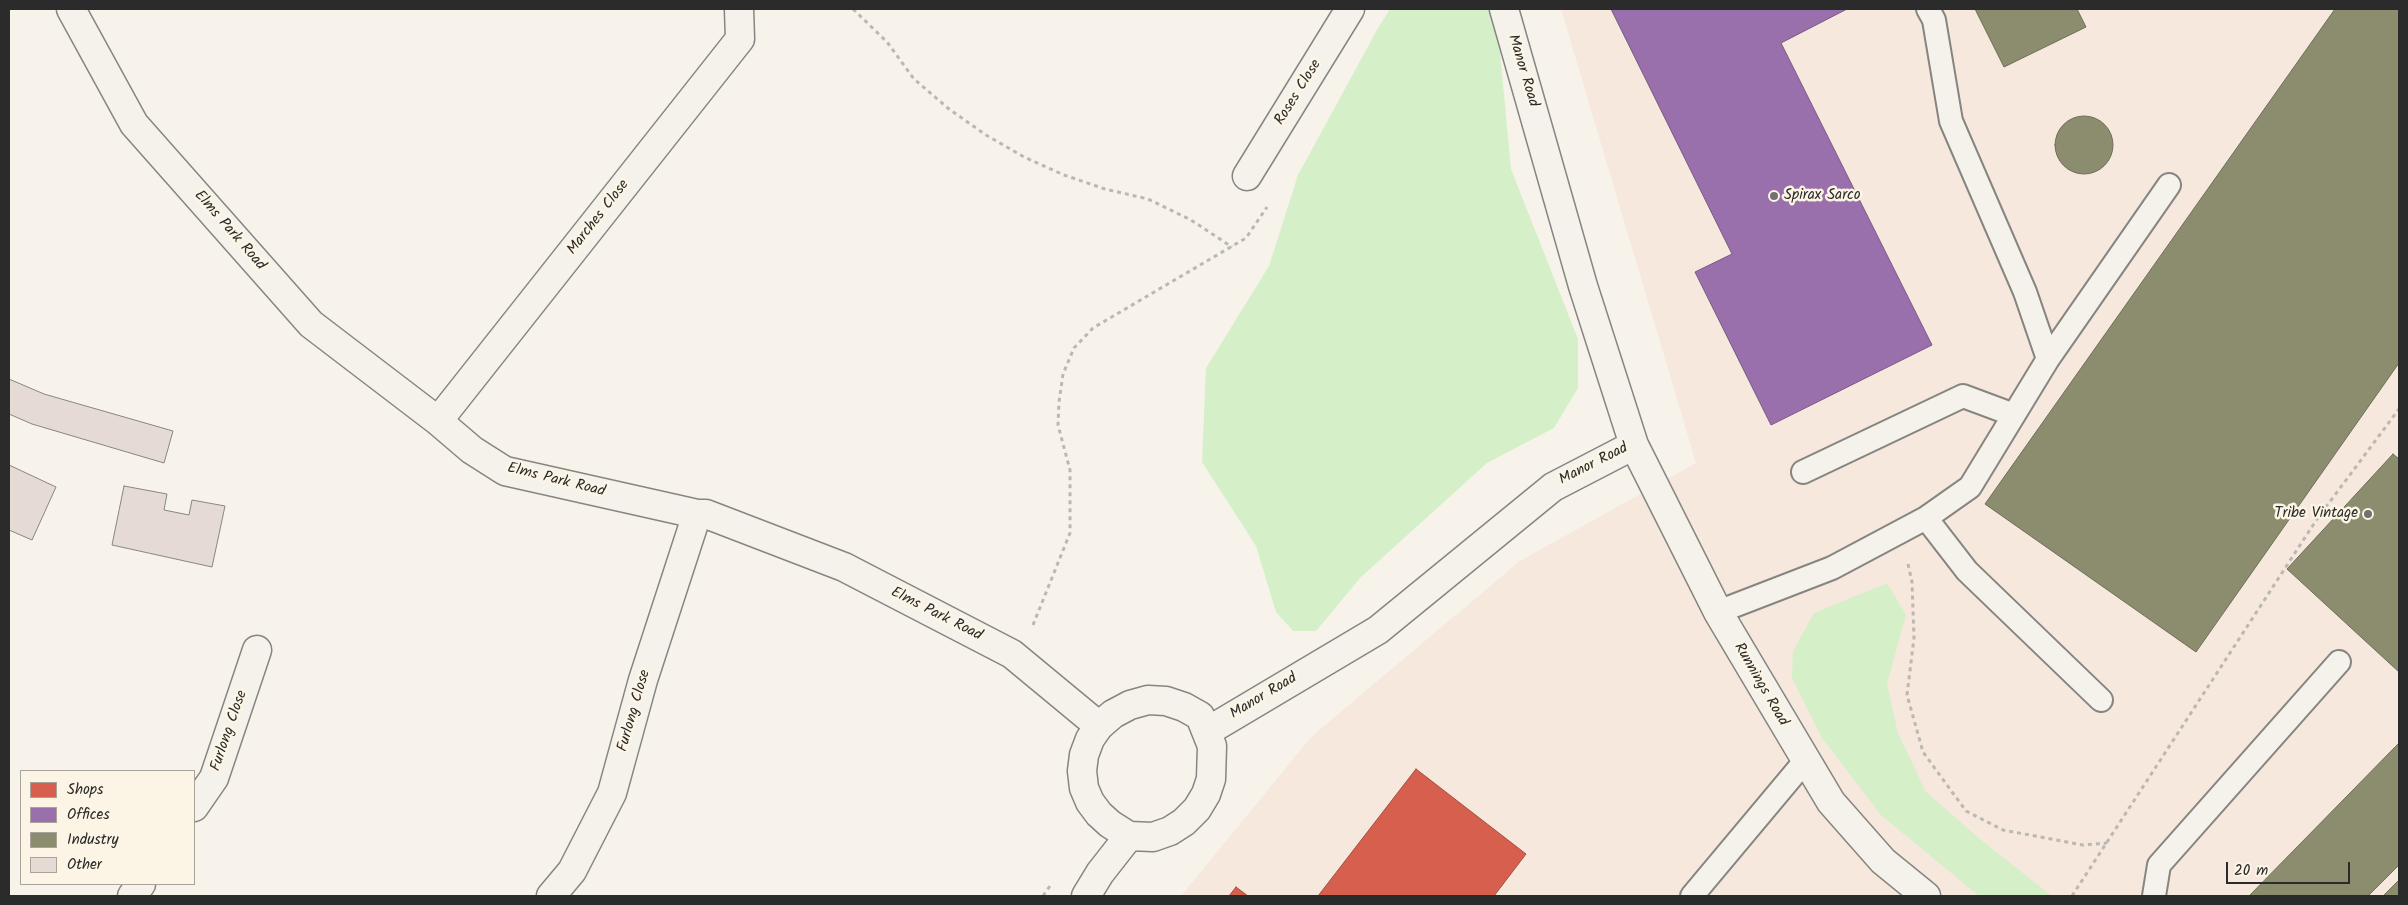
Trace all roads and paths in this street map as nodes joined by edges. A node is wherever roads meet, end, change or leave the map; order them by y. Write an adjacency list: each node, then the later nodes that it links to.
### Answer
1 (71, 9): 14 (street, Elms Park Road)
2 (739, 9): 14 (street, Marches Close)
3 (853, 9): 10 (path)
4 (1350, 9): 7 (street, Roses Close)
5 (1504, 9): 15 (street, Manor Road)
6 (1928, 9): 11 (lane)
7 (1248, 176)
8 (2169, 185): 11 (lane)
9 (1272, 198): 10 (path)
10 (1232, 247): 22 (path)
11 (2048, 359): 13 (lane)
12 (2399, 409): 30 (path)
13 (2014, 415): 16 (lane); 18 (lane)
14 (438, 421): 17 (street, Elms Park Road)
15 (1634, 445): 20 (street, Runnings Road); 26 (street, Manor Road)
16 (1803, 472)
17 (697, 514): 22 (street, Elms Park Road); 33 (street, Furlong Close)
18 (1926, 518): 19 (lane); 24 (lane)
19 (1899, 532): 20 (lane); 30 (path)
20 (1718, 612): 27 (street, Runnings Road)
21 (257, 650): 28 (street, Furlong Close)
22 (1012, 654): 25 (street, Elms Park Road)
23 (2340, 662): 38 (lane)
24 (2101, 700)
25 (1099, 726): 26 (street); 29 (street)
26 (1208, 731): 29 (street)
27 (1805, 761): 35 (lane); 36 (street, Runnings Road)
28 (195, 806)
29 (1129, 836): 34 (street)
30 (2107, 843): 37 (path)
31 (140, 885): 32 (street)
32 (132, 896)
33 (551, 896)
34 (1086, 896)
35 (1692, 896)
36 (1926, 896)
37 (2072, 896)
38 (2154, 896)

